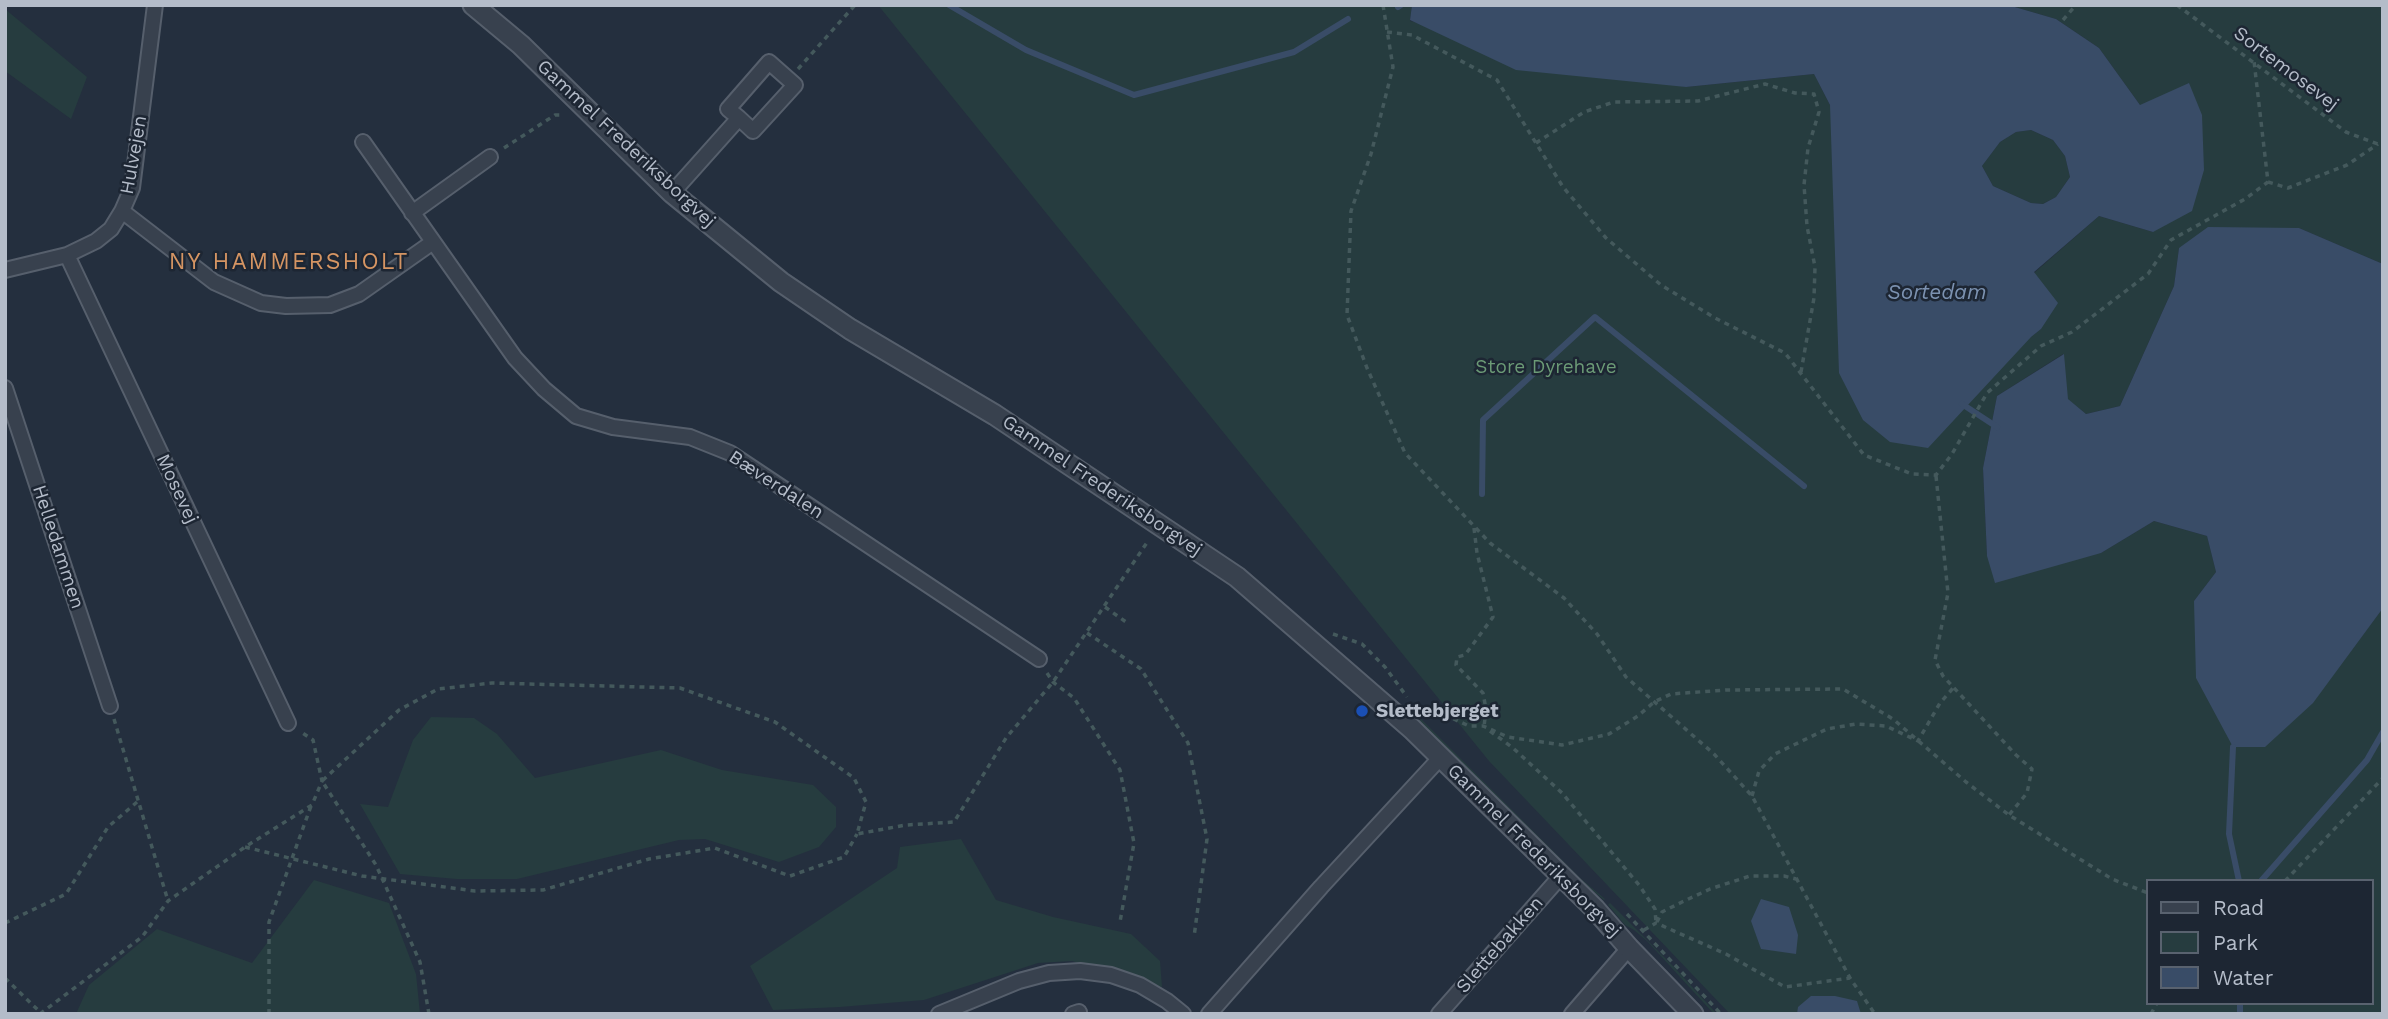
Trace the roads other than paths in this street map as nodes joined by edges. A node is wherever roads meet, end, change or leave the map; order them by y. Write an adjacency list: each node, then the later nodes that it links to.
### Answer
1 (155, 5): 7 (street, Hulvejen)
2 (473, 5): 6 (street, Gammel Frederiksborgvej)
3 (739, 118): 3 (street); 6 (street)
4 (363, 142): 8 (street, Bæverdalen)
5 (490, 157): 8 (street)
6 (672, 193): 16 (street, Gammel Frederiksborgvej)
7 (122, 211): 9 (street); 10 (street, Hulvejen)
8 (412, 213): 9 (street, Bæverdalen)
9 (433, 242): 13 (street, Bæverdalen)
10 (67, 255): 11 (street, Hulvejen); 15 (street, Mosevej)
11 (5, 270)
12 (5, 388): 14 (street, Helledammen)
13 (1039, 659)
14 (110, 706)
15 (288, 723)
16 (1441, 757): 17 (street, Gammel Frederiksborgvej); 21 (street)
17 (1560, 877): 18 (street, Gammel Frederiksborgvej); 22 (street, Slettebakken)
18 (1629, 948): 23 (street); 24 (street, Gammel Frederiksborgvej)
19 (939, 1014): 20 (street)
20 (1183, 1014)
21 (1209, 1014)
22 (1439, 1014)
23 (1572, 1014)
24 (1693, 1014)

